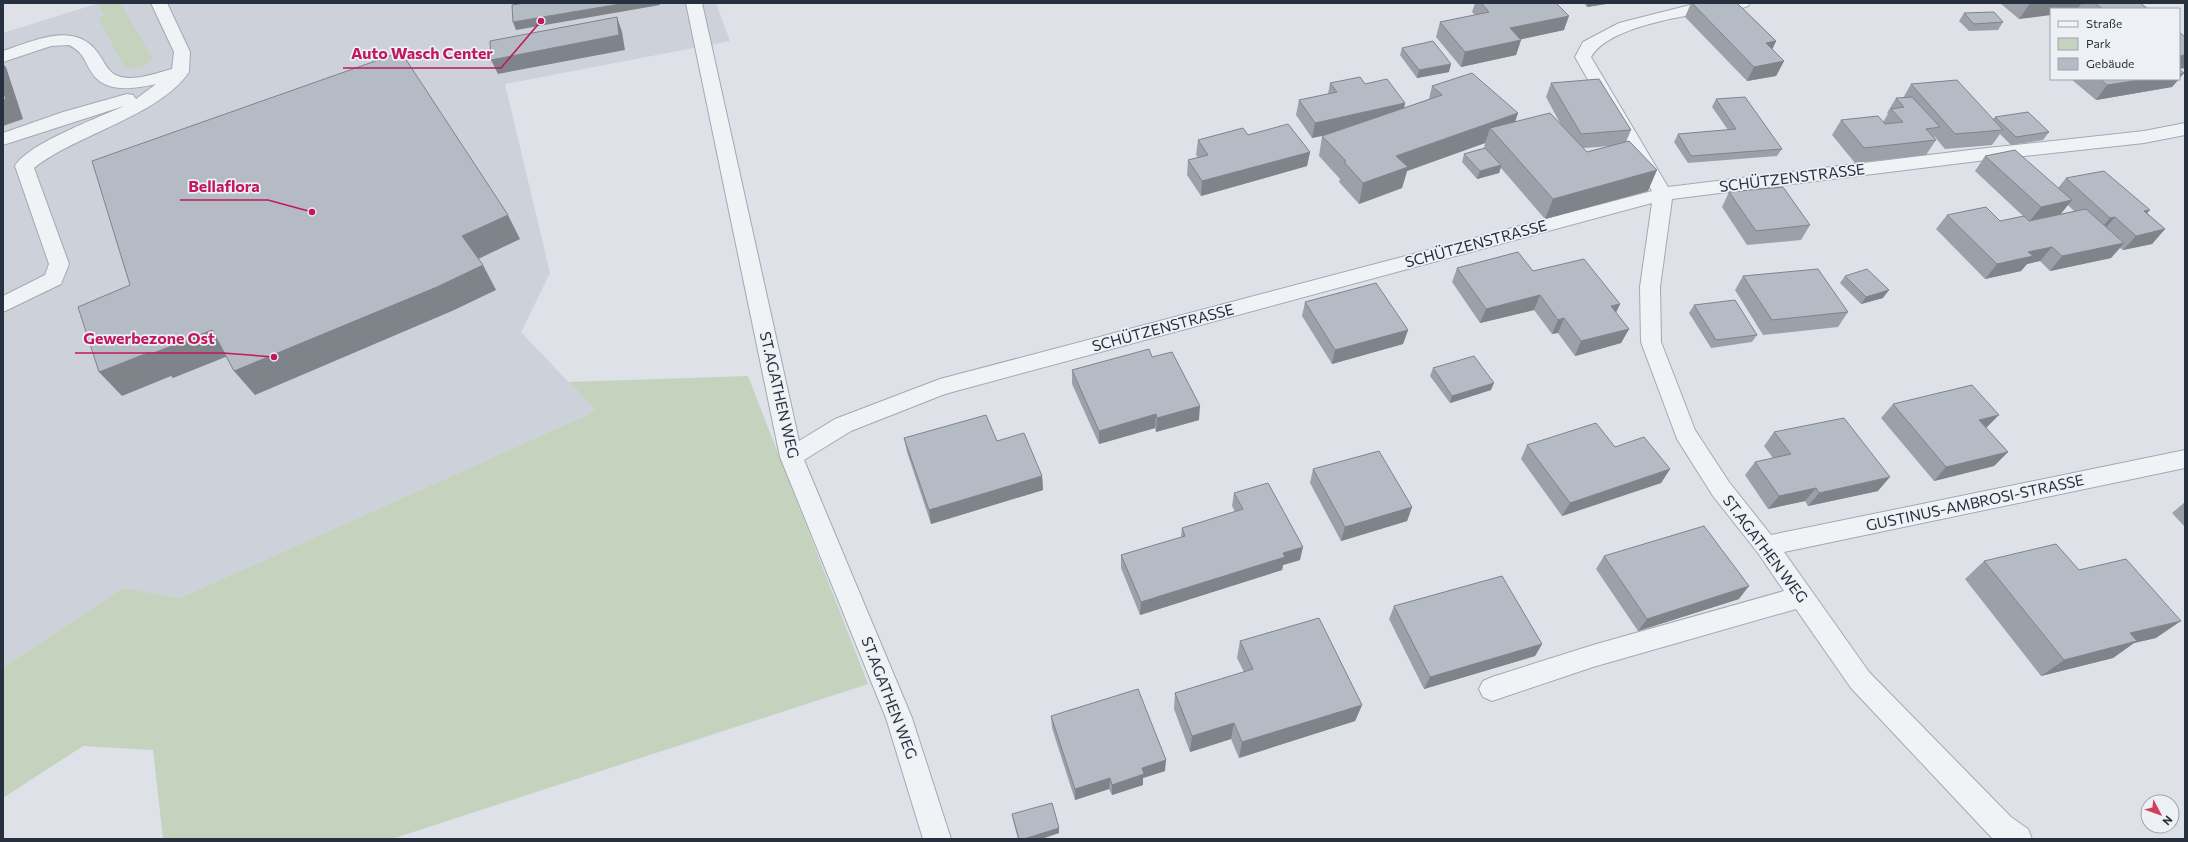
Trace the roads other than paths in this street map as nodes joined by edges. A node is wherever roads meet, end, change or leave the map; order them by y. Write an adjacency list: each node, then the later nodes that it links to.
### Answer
1 (159, 3): 5 (street)
2 (694, 3): 11 (street, ST.AGATHEN WEG)
3 (1742, 3): 9 (street)
4 (3, 57): 5 (street)
5 (180, 72): 6 (street)
6 (161, 90): 8 (street); 10 (street)
7 (2185, 129): 9 (street, SCHÜTZENSTRASSE)
8 (3, 139)
9 (1663, 194): 11 (street, SCHÜTZENSTRASSE); 13 (street, ST.AGATHEN WEG)
10 (3, 305)
11 (791, 457): 16 (street, ST.AGATHEN WEG)
12 (2185, 459): 13 (street, GUSTINUS-AMBROSI-STRASSE)
13 (1766, 546): 14 (street, ST.AGATHEN WEG)
14 (1801, 597): 15 (street); 17 (street, ST.AGATHEN WEG)
15 (1492, 689)
16 (937, 839)
17 (2018, 839)

